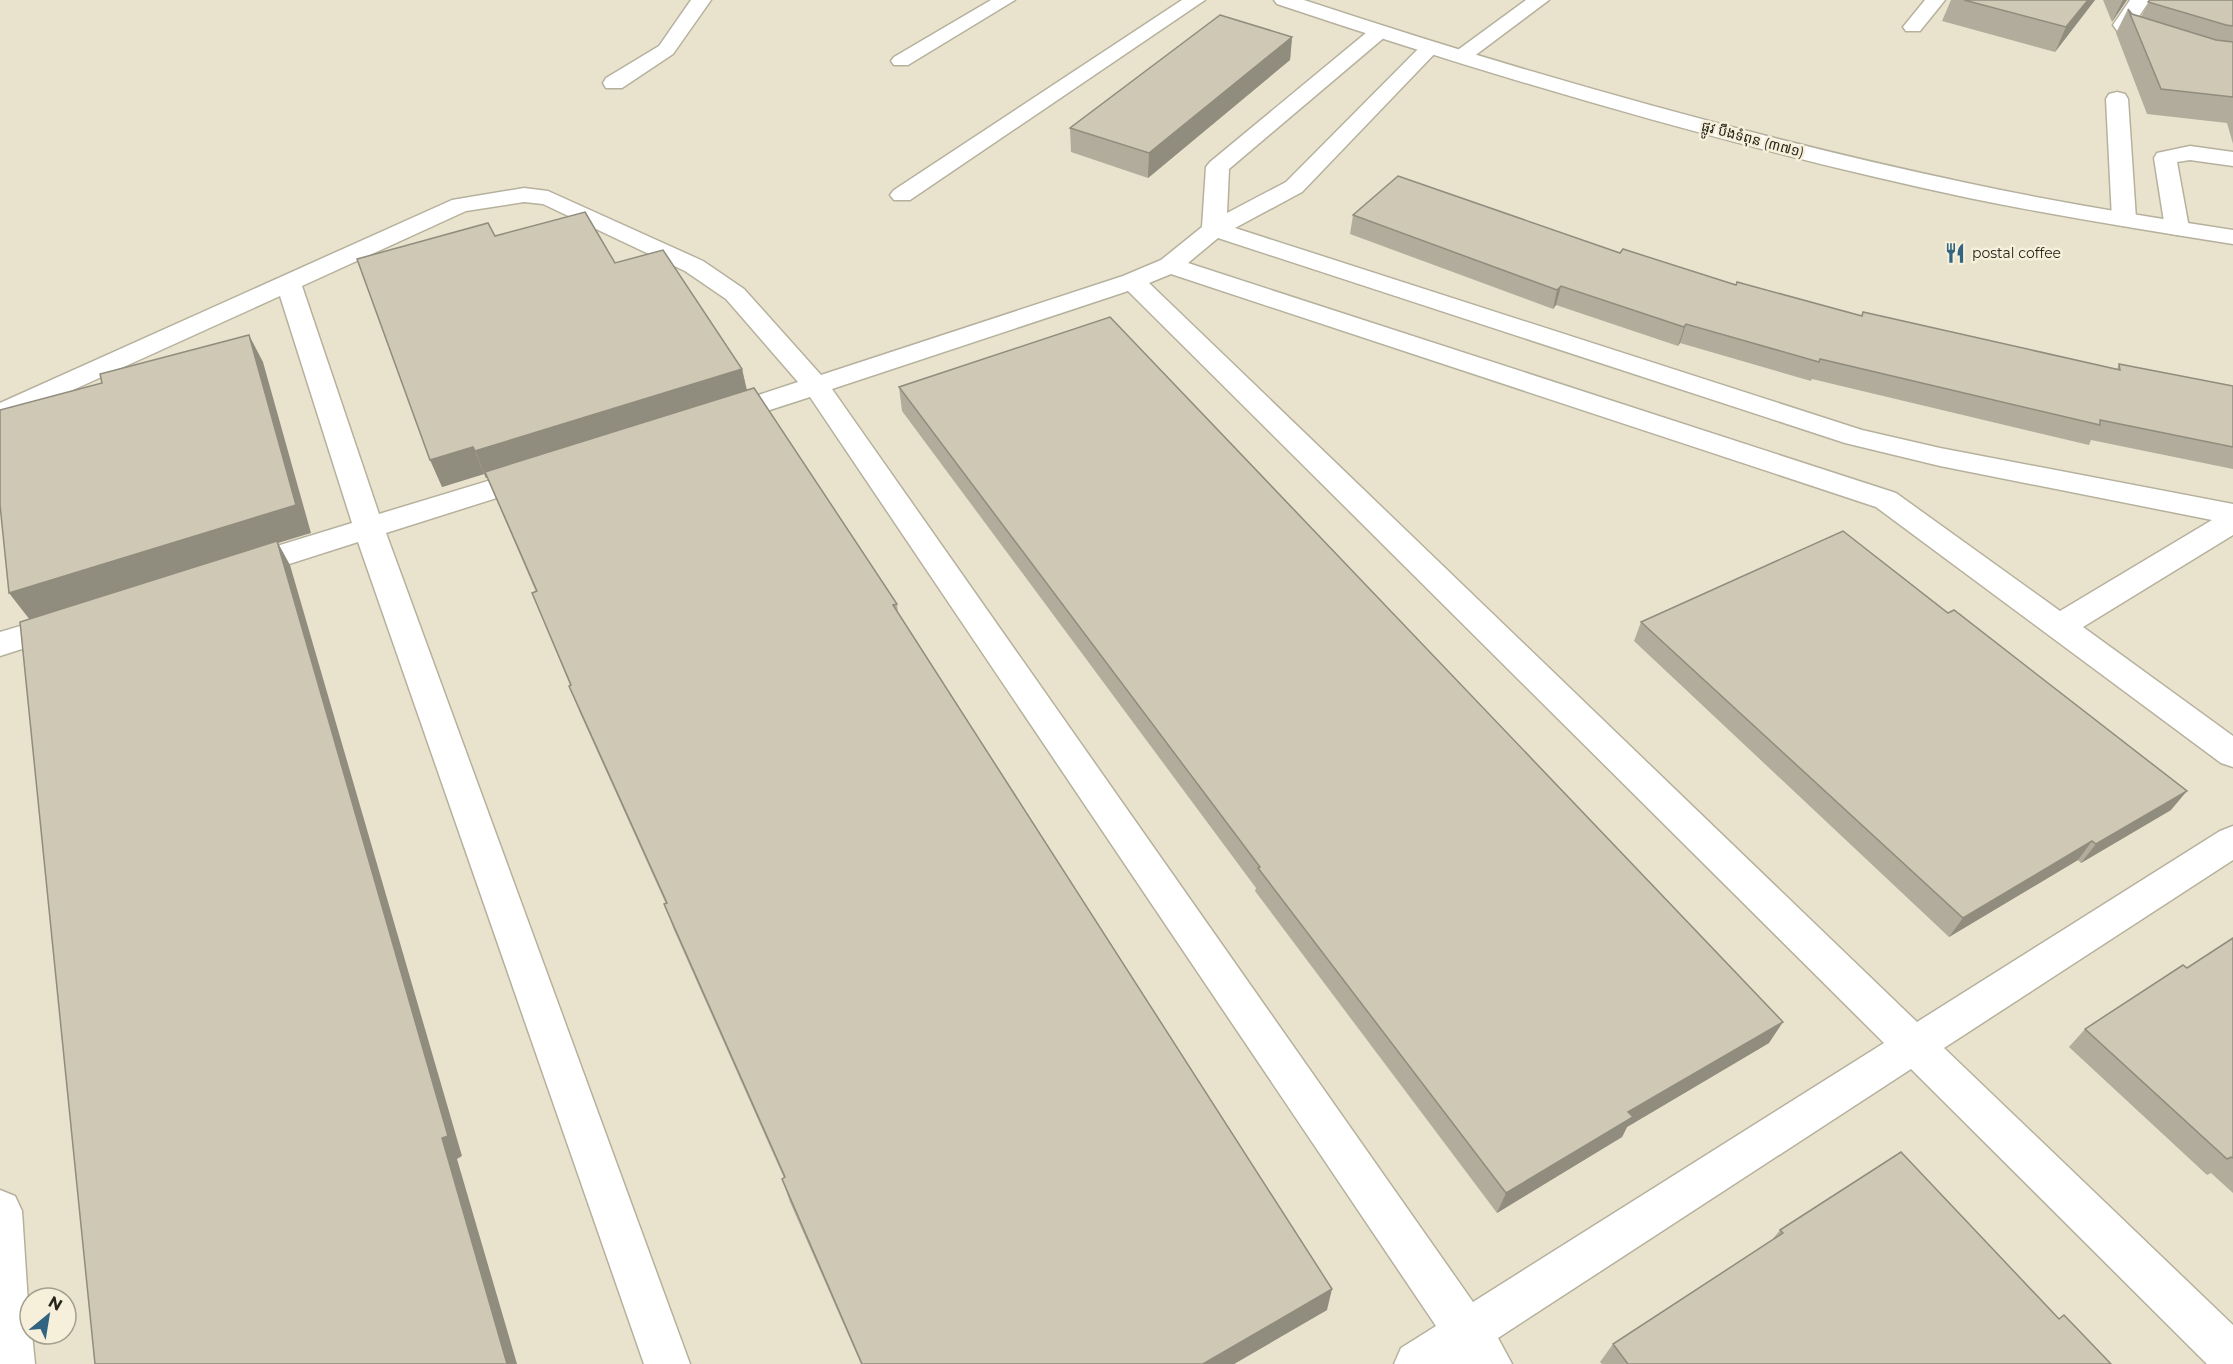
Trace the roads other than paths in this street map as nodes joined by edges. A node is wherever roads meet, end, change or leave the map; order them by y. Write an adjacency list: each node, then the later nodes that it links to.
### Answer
1 (701, 0): 14 (street)
2 (1005, 0): 13 (street)
3 (1195, 0): 17 (street)
4 (1284, 0): 9 (street, ផ្លូវ បឹងទំពុន (៣៧១))
5 (1539, 0): 11 (street)
6 (1935, 0): 8 (street)
7 (2140, 0): 12 (street)
8 (1913, 27)
9 (1379, 32): 10 (street, ផ្លូវ បឹងទំពុន (៣៧១)); 20 (street)
10 (1431, 47): 11 (street, ផ្លូវ បឹងទំពុន (៣៧១)); 20 (street)
11 (1462, 56): 18 (street, ផ្លូវ បឹងទំពុន (៣៧១))
12 (2233, 60)
13 (901, 61)
14 (614, 83)
15 (2117, 99): 18 (street)
16 (2233, 159): 19 (street)
17 (902, 195)
18 (2124, 219): 19 (street, ផ្លូវ បឹងទំពុន (៣៧១))
19 (2177, 228): 21 (street, ផ្លូវ បឹងទំពុន (៣៧១))
20 (1214, 229): 22 (street); 29 (street)
21 (2233, 237)
22 (1170, 265): 23 (street); 34 (street)
23 (1132, 281): 25 (street); 38 (street)
24 (290, 284): 25 (street); 26 (street); 31 (street)
25 (816, 386): 27 (street); 40 (street)
26 (0, 414)
27 (693, 425)
28 (559, 468): 31 (street)
29 (2233, 514)
30 (2233, 521): 34 (street)
31 (369, 529): 32 (street); 43 (street)
32 (213, 578)
33 (90, 616): 35 (street)
34 (2059, 627): 36 (street)
35 (0, 644)
36 (2233, 754)
37 (2233, 841): 38 (street)
38 (1914, 1045): 40 (street); 41 (street)
39 (0, 1211): 42 (street)
40 (1478, 1348): 44 (street)
41 (2233, 1357)
42 (12, 1364)
43 (667, 1364)
44 (1418, 1364)

